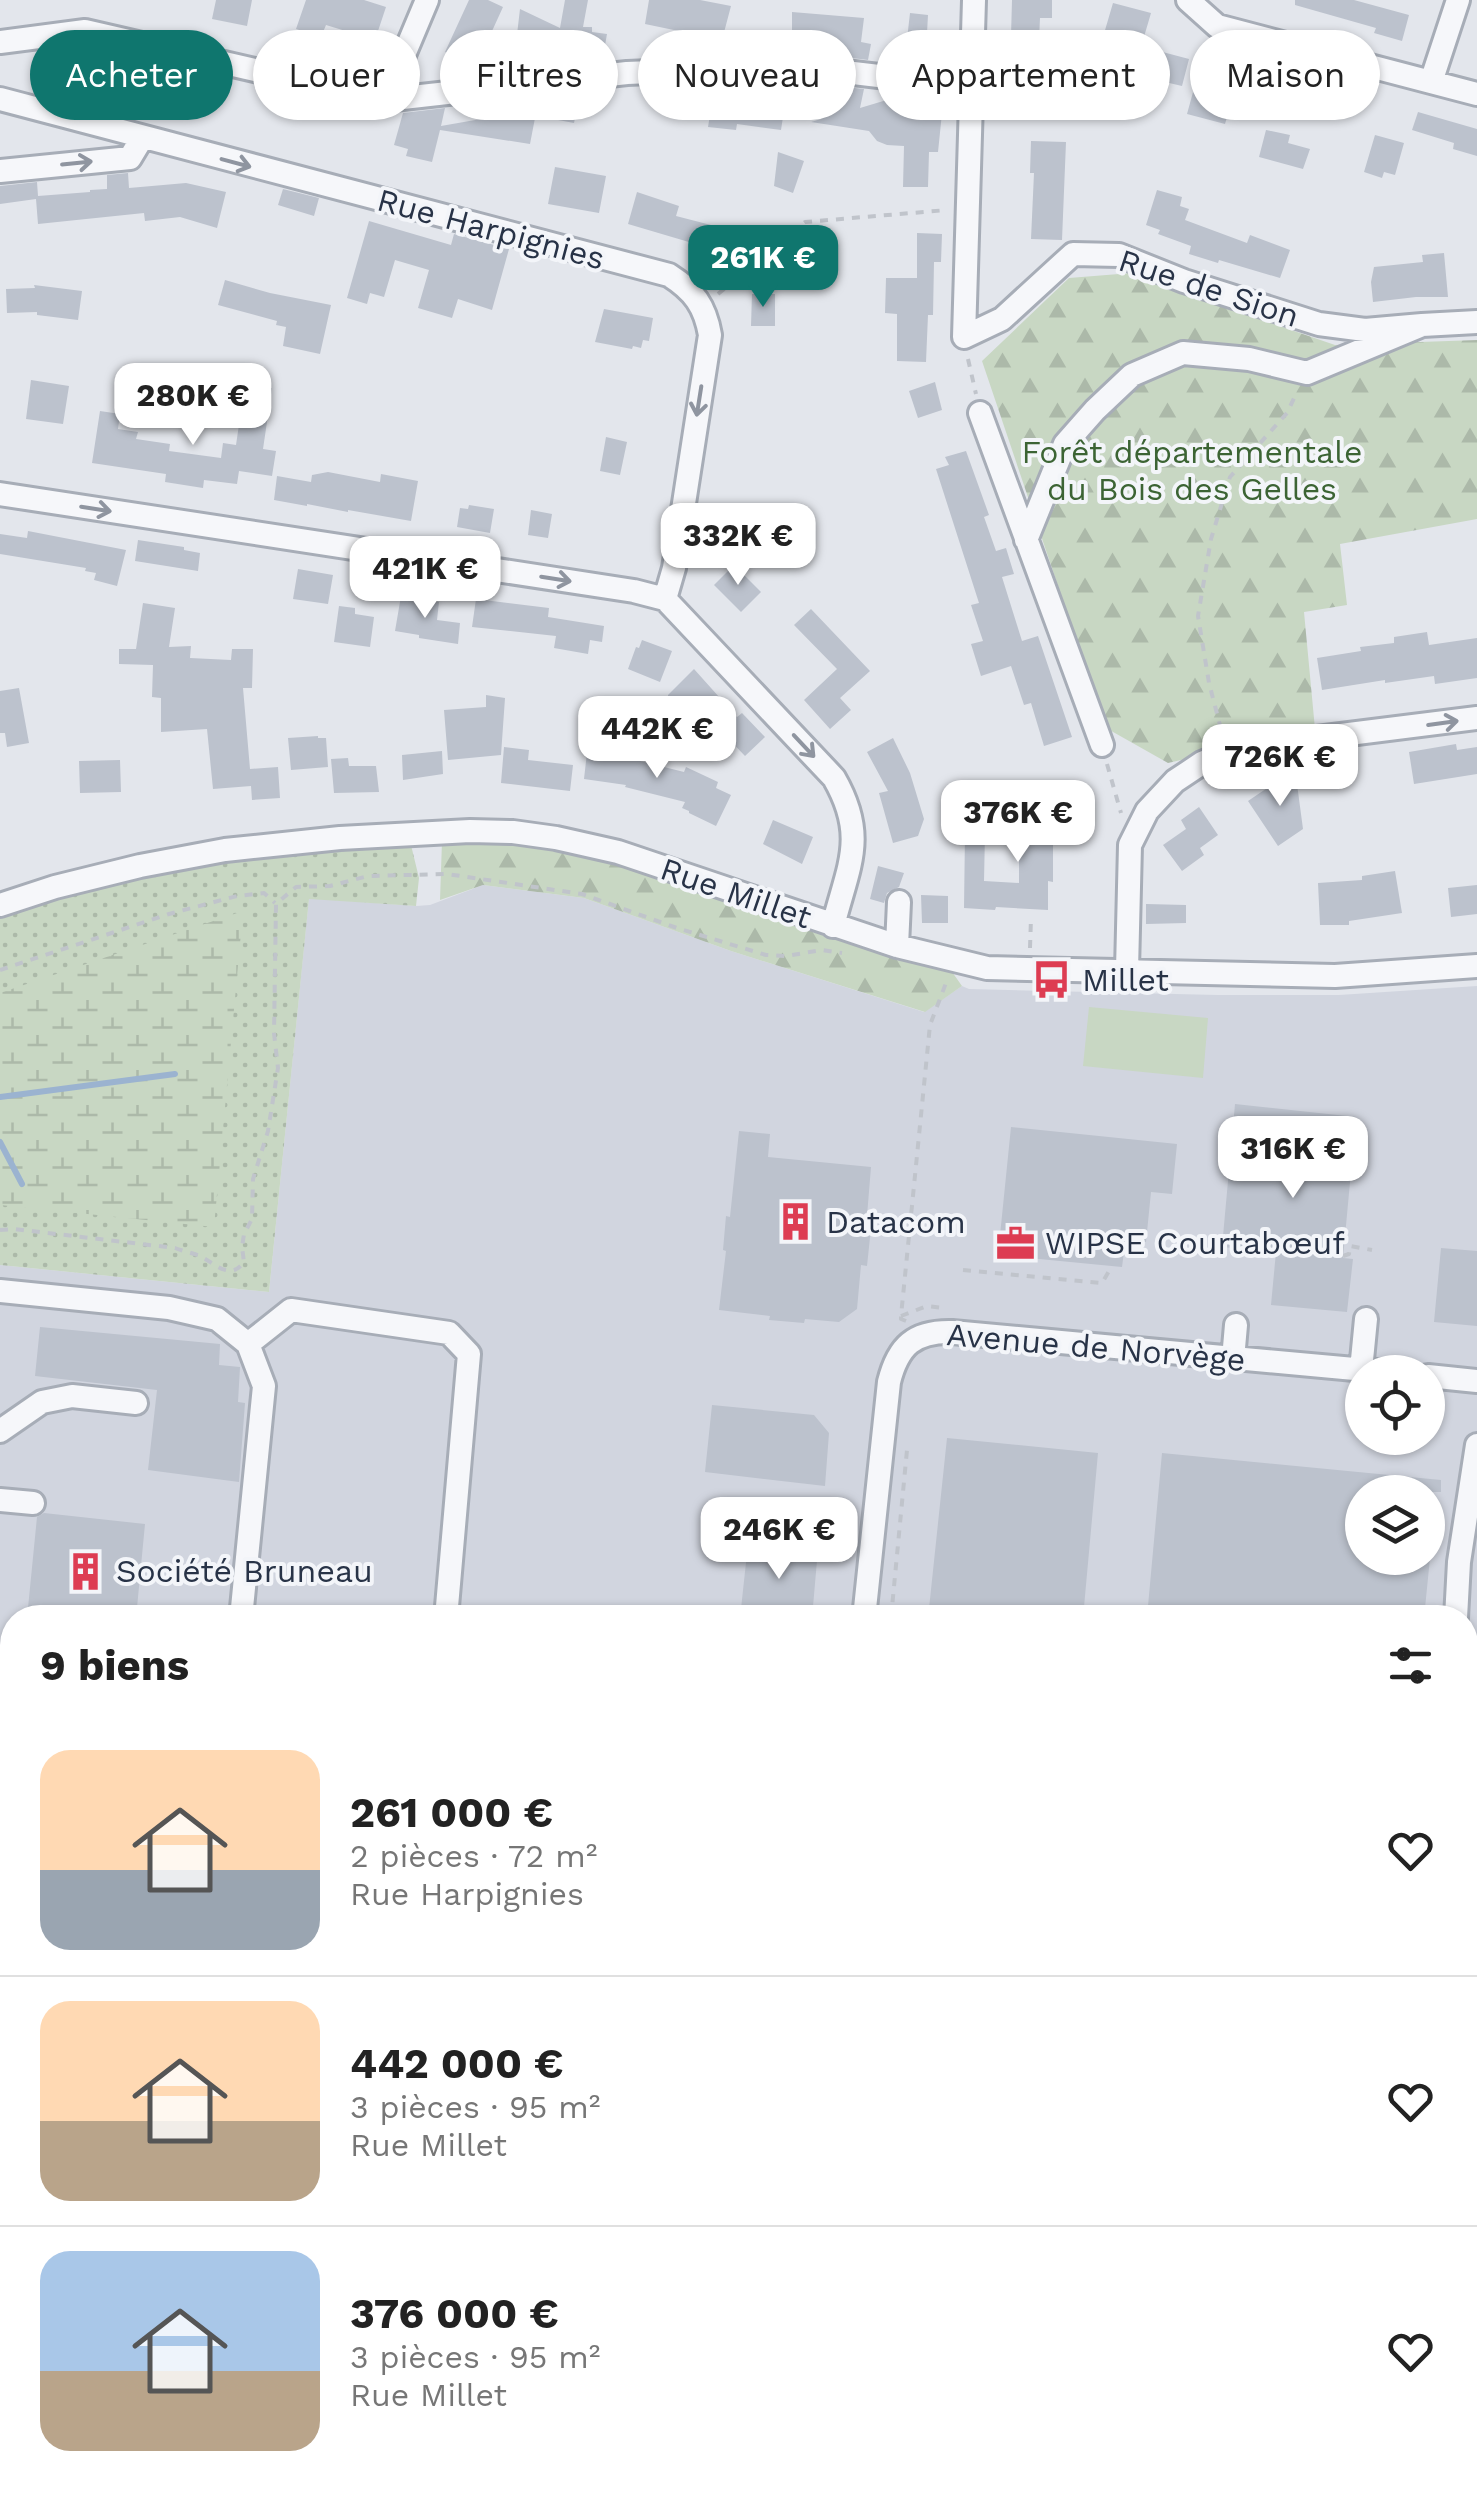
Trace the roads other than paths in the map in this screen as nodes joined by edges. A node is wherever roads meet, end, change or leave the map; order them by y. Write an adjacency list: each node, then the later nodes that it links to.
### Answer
1 (427, 0): 5 (street)
2 (974, 0): 6 (street)
3 (1188, 0): 10 (street)
4 (1458, 0): 10 (street)
5 (414, 30)
6 (973, 30)
7 (0, 42): 8 (street)
8 (253, 70)
9 (876, 76): 12 (street)
10 (1432, 82): 11 (street)
11 (1477, 94)
12 (420, 96)
13 (0, 99): 15 (street, Rue Harpignies)
14 (971, 120): 18 (street, Rue de Sion)
15 (142, 138): 16 (street, one-way to 15); 22 (street, Rue Harpignies, one-way to 22)
16 (0, 171)
17 (1477, 322): 18 (street, Rue de Sion)
18 (1422, 326): 21 (street)
19 (980, 413): 21 (street)
20 (0, 494): 22 (street, one-way to 22)
21 (1026, 540): 24 (street)
22 (665, 599): 27 (street, one-way to 27)
23 (1477, 718): 30 (street, one-way to 23)
24 (1102, 745)
25 (899, 902): 28 (street)
26 (0, 904): 27 (street, Rue Millet)
27 (833, 926): 28 (street, Rue Millet)
28 (897, 946): 30 (street, Rue Millet)
29 (1477, 966): 30 (street, Rue Millet)
30 (1127, 970)
31 (0, 1292): 34 (street)
32 (1366, 1318): 35 (street)
33 (1236, 1324): 36 (street)
34 (248, 1344): 45 (street); 46 (street)
35 (1363, 1355)
36 (1233, 1359): 37 (street, Avenue de Norvège); 47 (street, Avenue de Norvège)
37 (1345, 1369)
38 (1445, 1378): 39 (street)
39 (1477, 1381)
40 (136, 1403): 41 (street)
41 (0, 1431)
42 (1477, 1445): 48 (street)
43 (0, 1500): 44 (street)
44 (33, 1502)
45 (242, 1605)
46 (447, 1605)
47 (865, 1605)
48 (1457, 1605)

